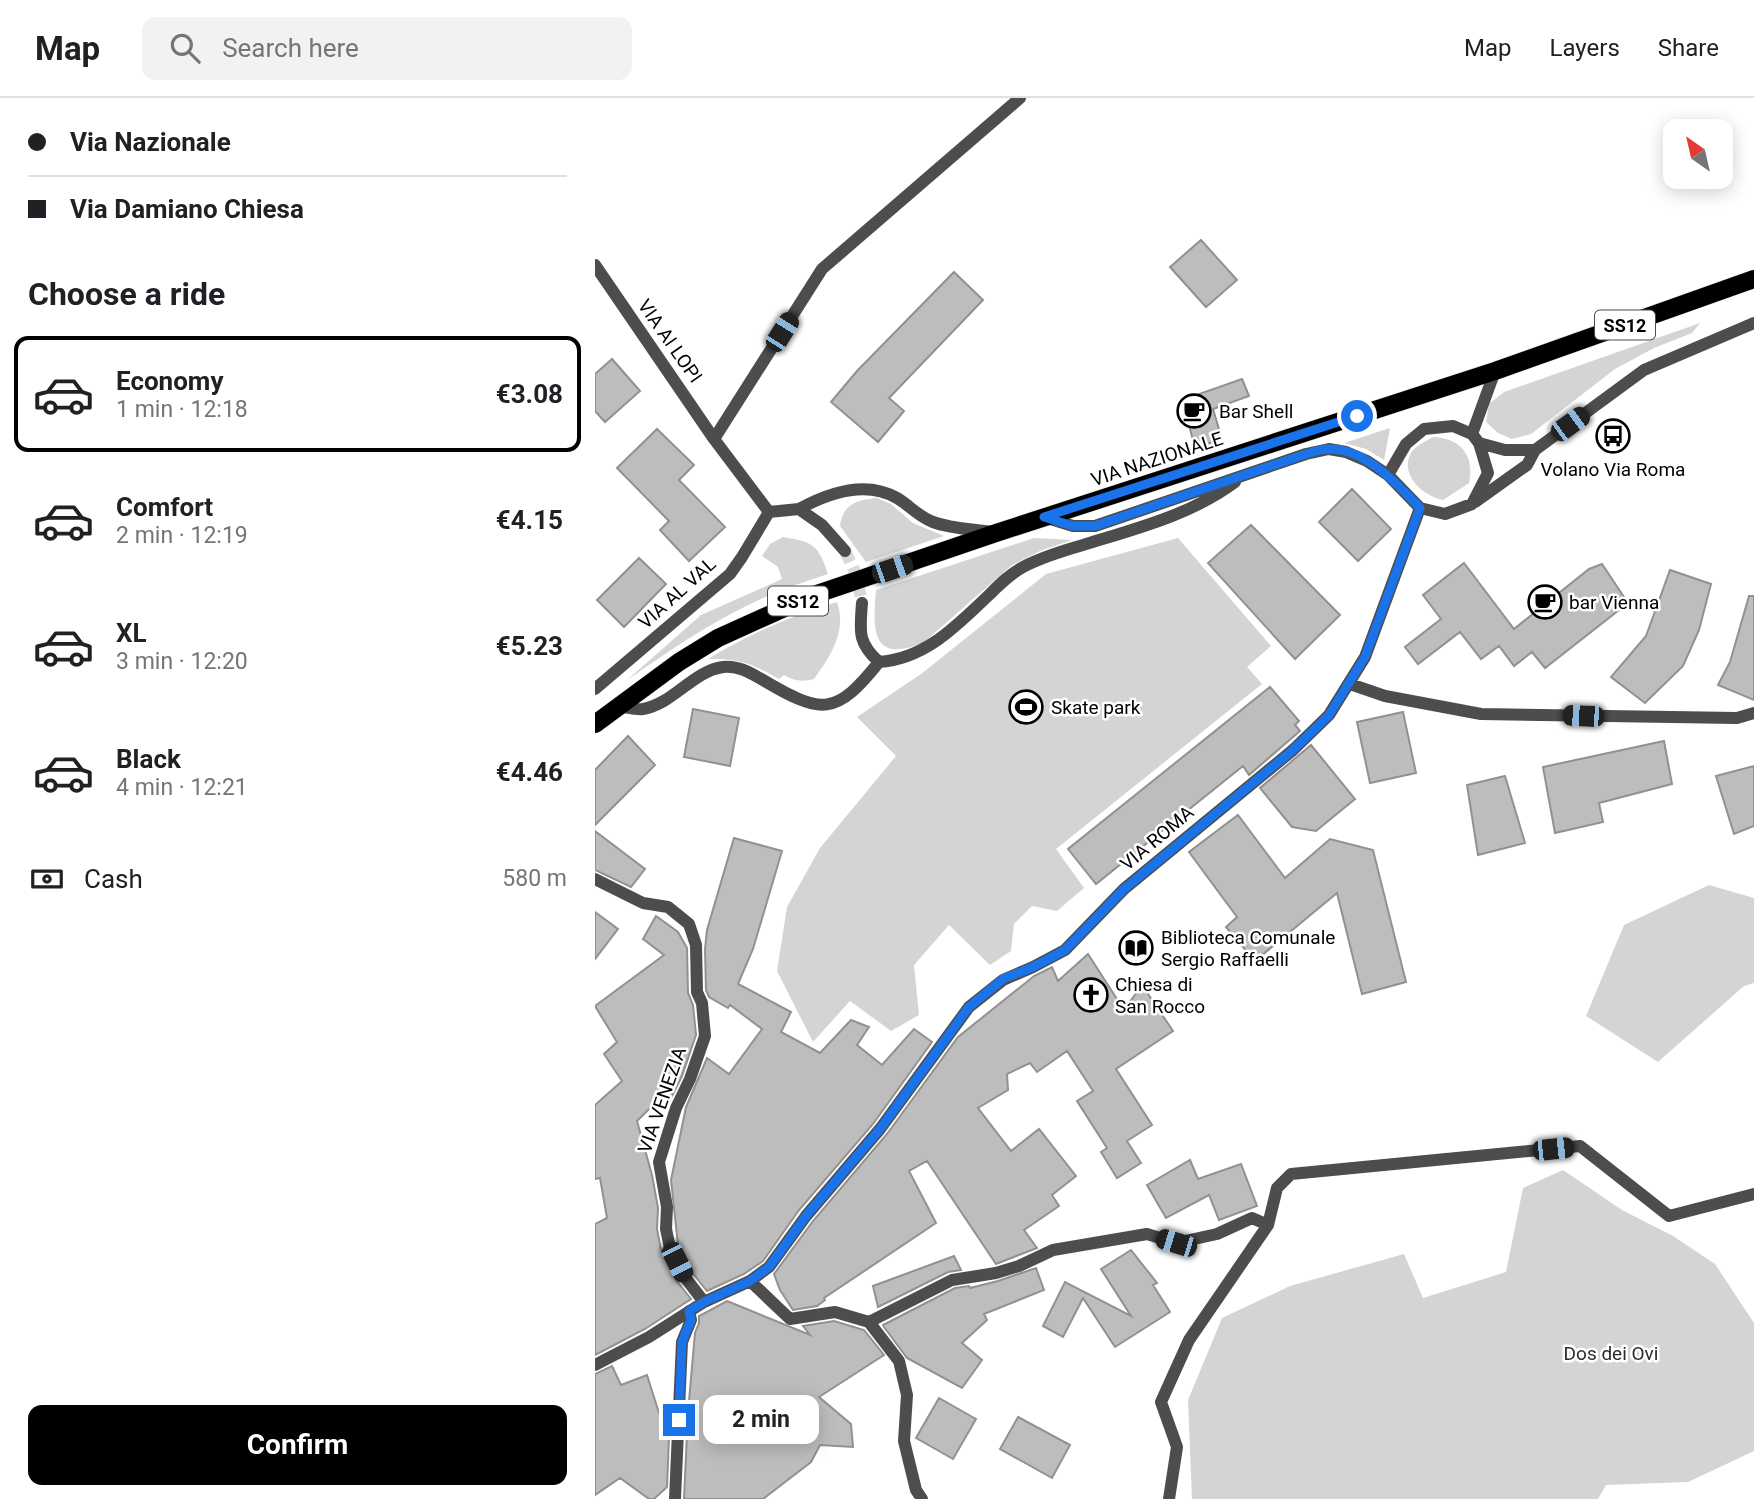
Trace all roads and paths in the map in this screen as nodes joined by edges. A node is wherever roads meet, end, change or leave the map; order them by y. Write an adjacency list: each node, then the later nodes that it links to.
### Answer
1 (1020, 98): 7 (street)
2 (595, 265): 7 (street, VIA AI LOPI)
3 (1754, 279): 5 (main road, VIA NAZIONALE / SS12)
4 (1754, 323): 8 (street)
5 (1496, 371): 6 (street); 15 (main road, VIA NAZIONALE / SS12)
6 (1476, 438): 8 (street); 10 (street); 11 (street)
7 (714, 439): 14 (street, VIA AI LOPI)
8 (1535, 450): 11 (street)
9 (1245, 475): 10 (street); 15 (street); 19 (street)
10 (1388, 475): 12 (street)
11 (1472, 504): 12 (street)
12 (1420, 508): 20 (street, VIA ROMA)
13 (799, 509): 14 (street); 16 (street); 17 (street)
14 (769, 512): 21 (street, VIA AL VAL)
15 (1044, 517): 16 (main road, VIA NAZIONALE / SS12)
16 (996, 533): 22 (main road, VIA NAZIONALE / SS12)
17 (845, 551)
18 (862, 603): 19 (street)
19 (879, 662): 22 (street)
20 (1350, 684): 23 (street); 28 (street, VIA ROMA)
21 (595, 689)
22 (617, 706): 24 (main road, VIA NAZIONALE / SS12)
23 (1754, 713)
24 (595, 724)
25 (595, 879): 29 (street, VIA VENEZIA)
26 (1754, 1194): 27 (street)
27 (1268, 1225): 31 (street); 35 (street)
28 (750, 1281): 29 (street, VIA ROMA); 31 (street)
29 (704, 1302): 30 (street, VIA ROMA)
30 (689, 1311): 32 (street, VIA ROMA); 33 (street)
31 (869, 1322): 34 (street)
32 (595, 1365)
33 (675, 1499)
34 (922, 1499)
35 (1169, 1499)

